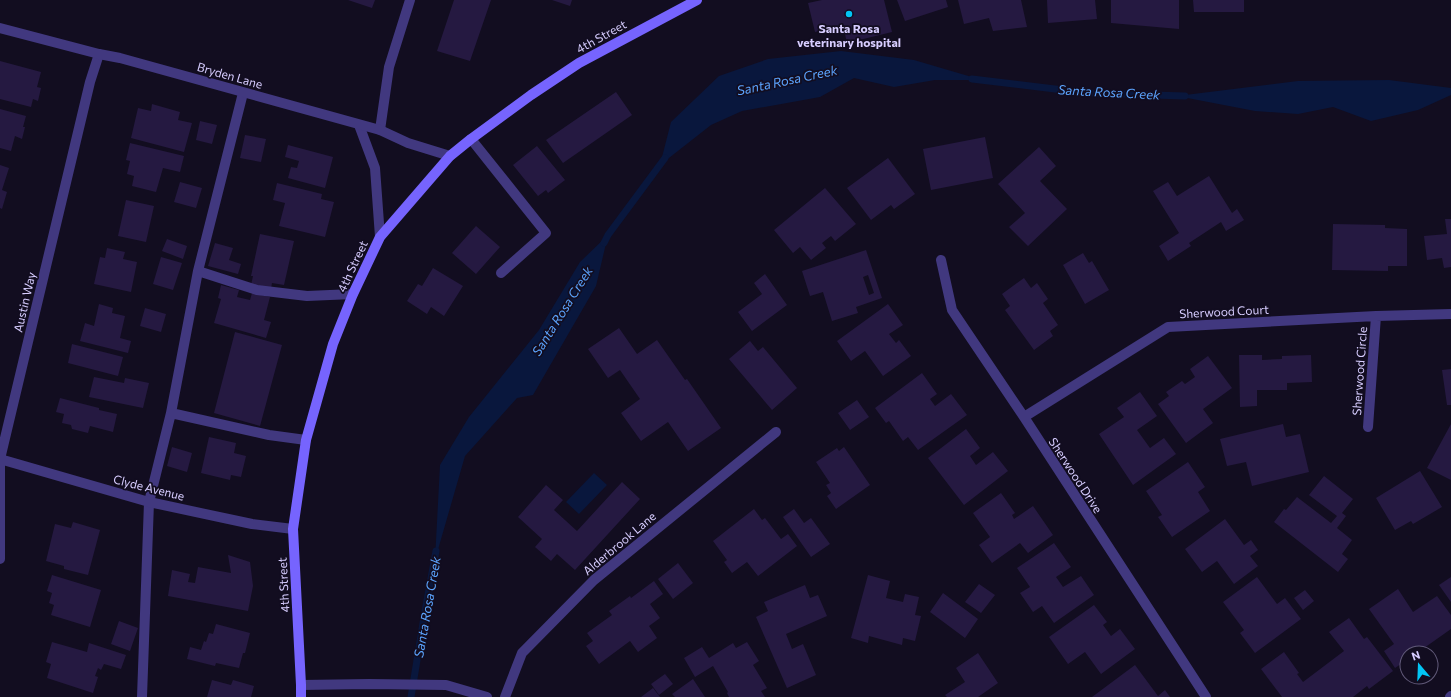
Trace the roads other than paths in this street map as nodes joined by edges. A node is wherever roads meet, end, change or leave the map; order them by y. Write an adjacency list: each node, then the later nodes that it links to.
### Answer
1 (410, 0): 7 (street)
2 (697, 0): 8 (main road, 4th Street)
3 (0, 28): 4 (street, Bryden Lane)
4 (99, 54): 5 (street, Bryden Lane); 22 (street, Austin Way)
5 (243, 93): 6 (street, Bryden Lane); 12 (street)
6 (359, 125): 7 (street, Bryden Lane); 10 (street)
7 (380, 130): 9 (street, Bryden Lane)
8 (471, 139): 9 (main road, 4th Street); 13 (street)
9 (450, 156): 10 (main road, 4th Street)
10 (380, 237): 14 (main road, 4th Street)
11 (941, 260): 18 (street, Sherwood Drive)
12 (198, 271): 14 (street); 17 (street)
13 (501, 273)
14 (353, 294): 21 (main road, 4th Street)
15 (1451, 314): 16 (street, Sherwood Court)
16 (1376, 316): 18 (street, Sherwood Court); 19 (street, Sherwood Circle)
17 (171, 413): 21 (street); 23 (street)
18 (1024, 417): 31 (street, Sherwood Drive)
19 (1368, 427)
20 (776, 432): 30 (street, Alderbrook Lane)
21 (306, 440): 24 (main road, 4th Street)
22 (0, 459): 23 (street, Clyde Avenue); 25 (street, Austin Way)
23 (149, 502): 24 (street, Clyde Avenue); 27 (street)
24 (293, 529): 26 (main road, 4th Street)
25 (0, 559)
26 (301, 685): 28 (main road, 4th Street); 29 (street)
27 (142, 697)
28 (301, 697)
29 (486, 697)
30 (505, 697)
31 (1206, 697)

